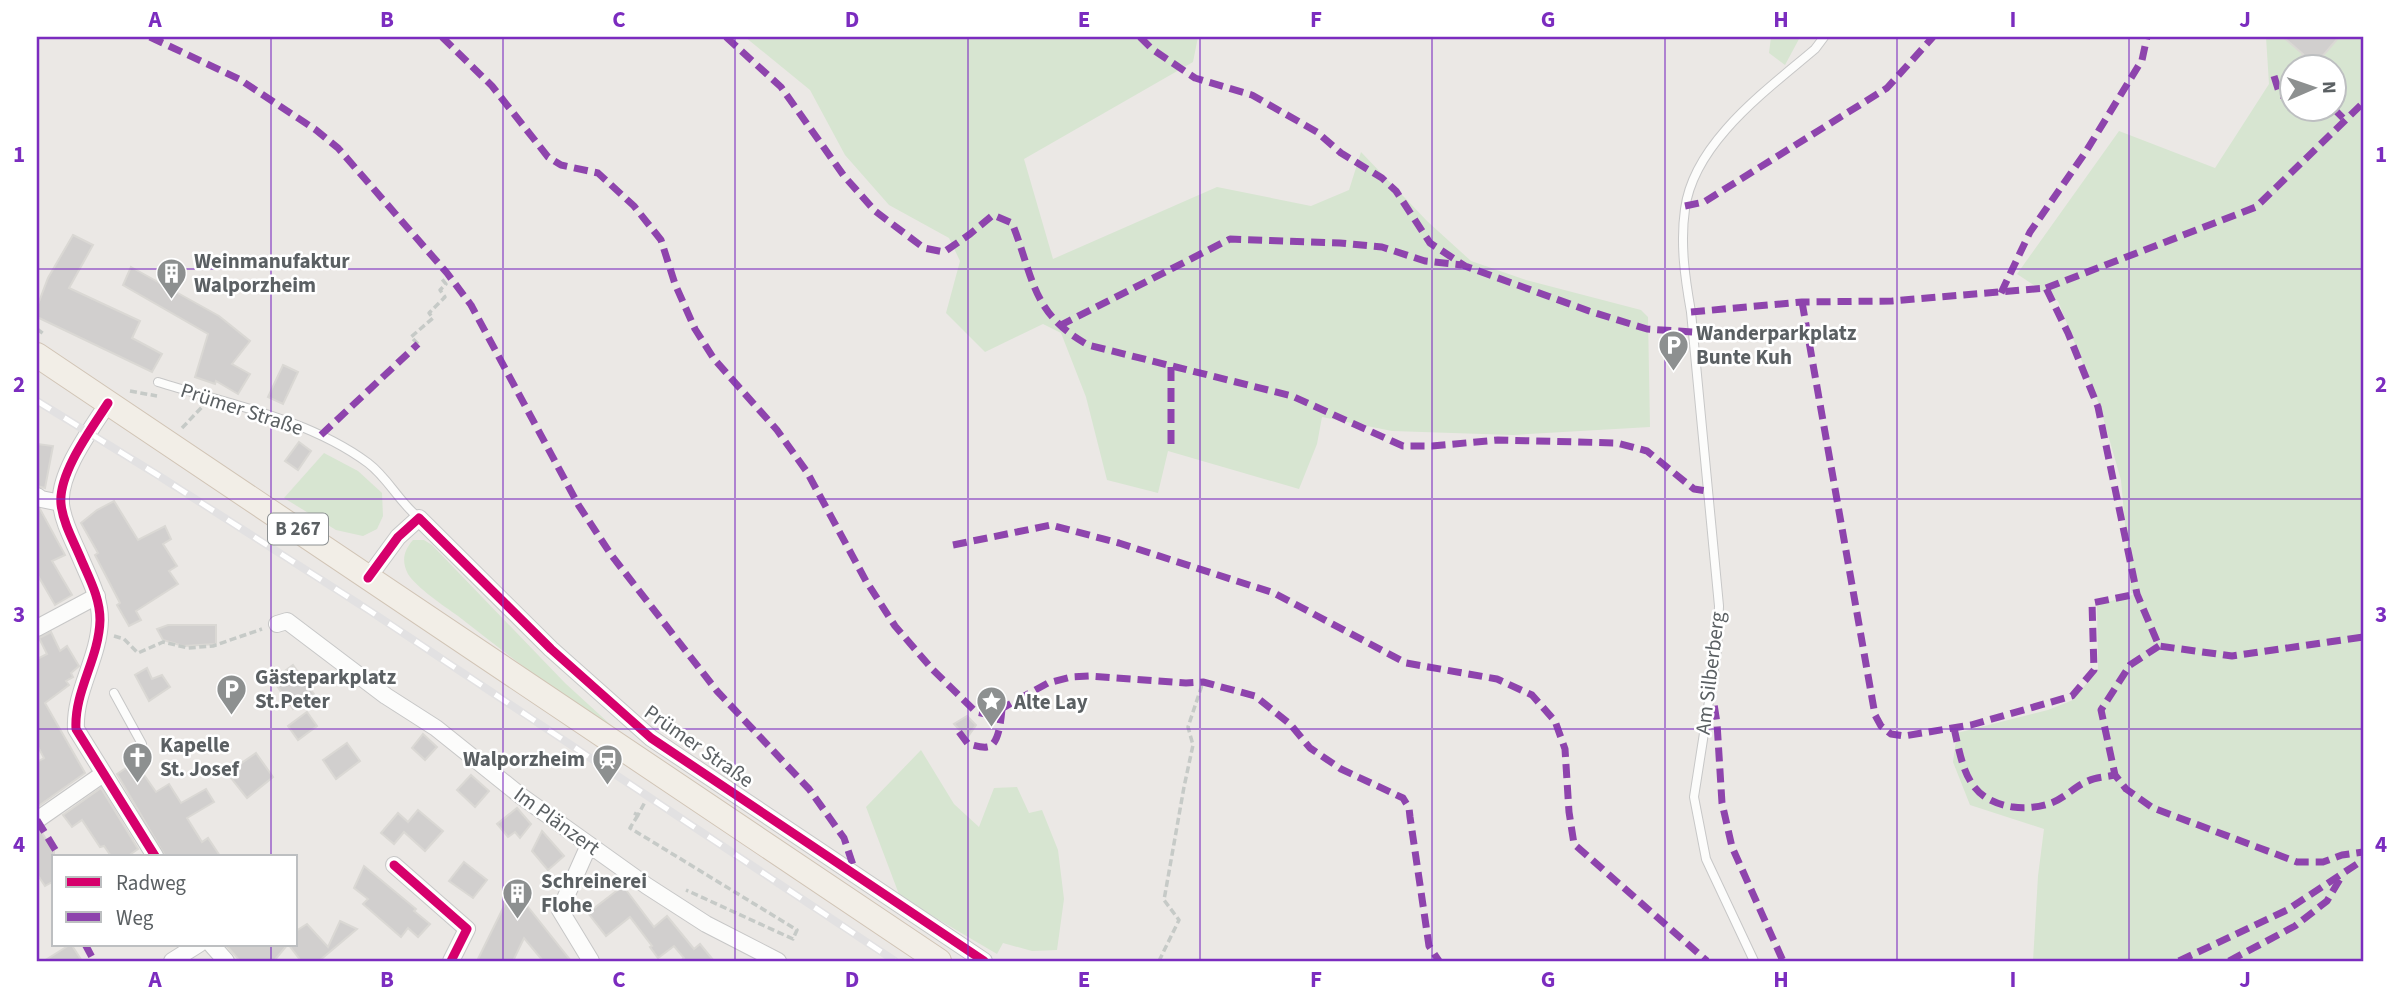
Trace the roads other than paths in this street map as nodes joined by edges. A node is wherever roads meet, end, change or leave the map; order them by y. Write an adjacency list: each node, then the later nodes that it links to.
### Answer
1 (1824, 37): 28 (lane, Am Silberberg)
2 (37, 355): 4 (main road, B 267)
3 (158, 382): 7 (lane, Prümer Straße)
4 (108, 403): 6 (street); 8 (main road, B 267)
5 (37, 496): 6 (street)
6 (61, 503): 9 (street)
7 (419, 518): 8 (street); 27 (street, Prümer Straße)
8 (368, 578): 26 (main road, B 267)
9 (97, 596): 11 (street); 14 (street)
10 (277, 624): 16 (street, Im Plänzert)
11 (37, 628)
12 (114, 693): 13 (lane)
13 (142, 744)
14 (103, 774): 15 (street); 17 (street)
15 (37, 820)
16 (589, 845): 24 (street); 25 (street, Im Plänzert)
17 (154, 855)
18 (394, 865): 23 (street)
19 (196, 946): 21 (street)
20 (213, 946): 22 (street)
21 (172, 961)
22 (226, 961)
23 (450, 961)
24 (591, 961)
25 (778, 961)
26 (939, 961)
27 (984, 961)
28 (1754, 961)

